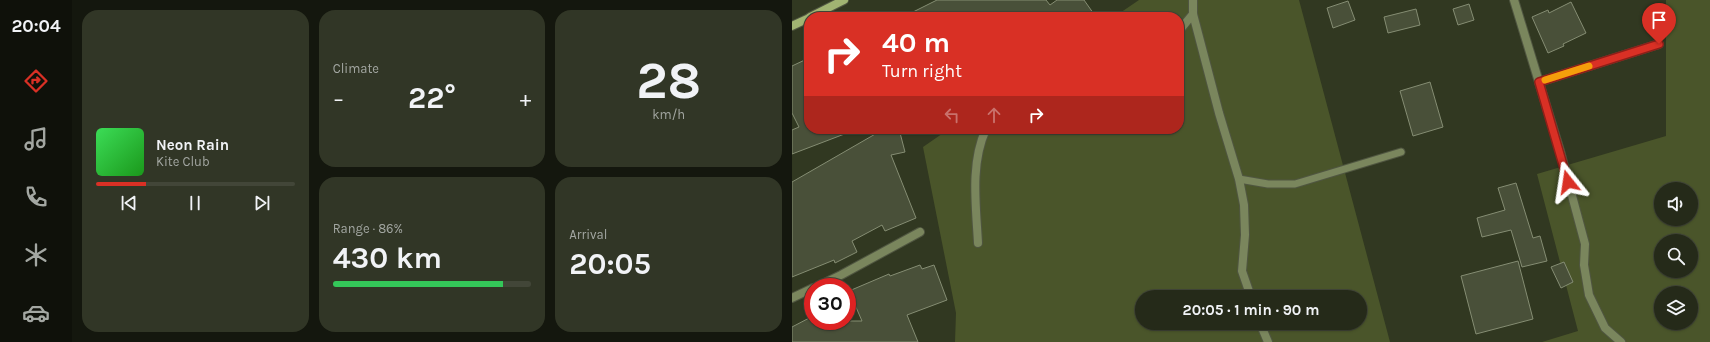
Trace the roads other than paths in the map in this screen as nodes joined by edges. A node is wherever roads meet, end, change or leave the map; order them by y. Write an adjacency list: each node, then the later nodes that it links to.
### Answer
1 (844, 0): 4 (main road)
2 (1193, 0): 5 (street)
3 (1514, 0): 10 (street)
4 (820, 12)
5 (1193, 14): 7 (street); 13 (street)
6 (804, 20): 8 (main road)
7 (1184, 24)
8 (792, 26)
9 (1659, 44): 10 (street)
10 (1539, 82): 22 (street)
11 (984, 134): 15 (street)
12 (1400, 152): 13 (lane)
13 (1239, 179): 17 (street)
14 (920, 232): 16 (street)
15 (978, 243)
16 (836, 278)
17 (1248, 290)
18 (804, 293): 19 (street)
19 (792, 298)
20 (1263, 330): 21 (street)
21 (1268, 342)
22 (1621, 342)

